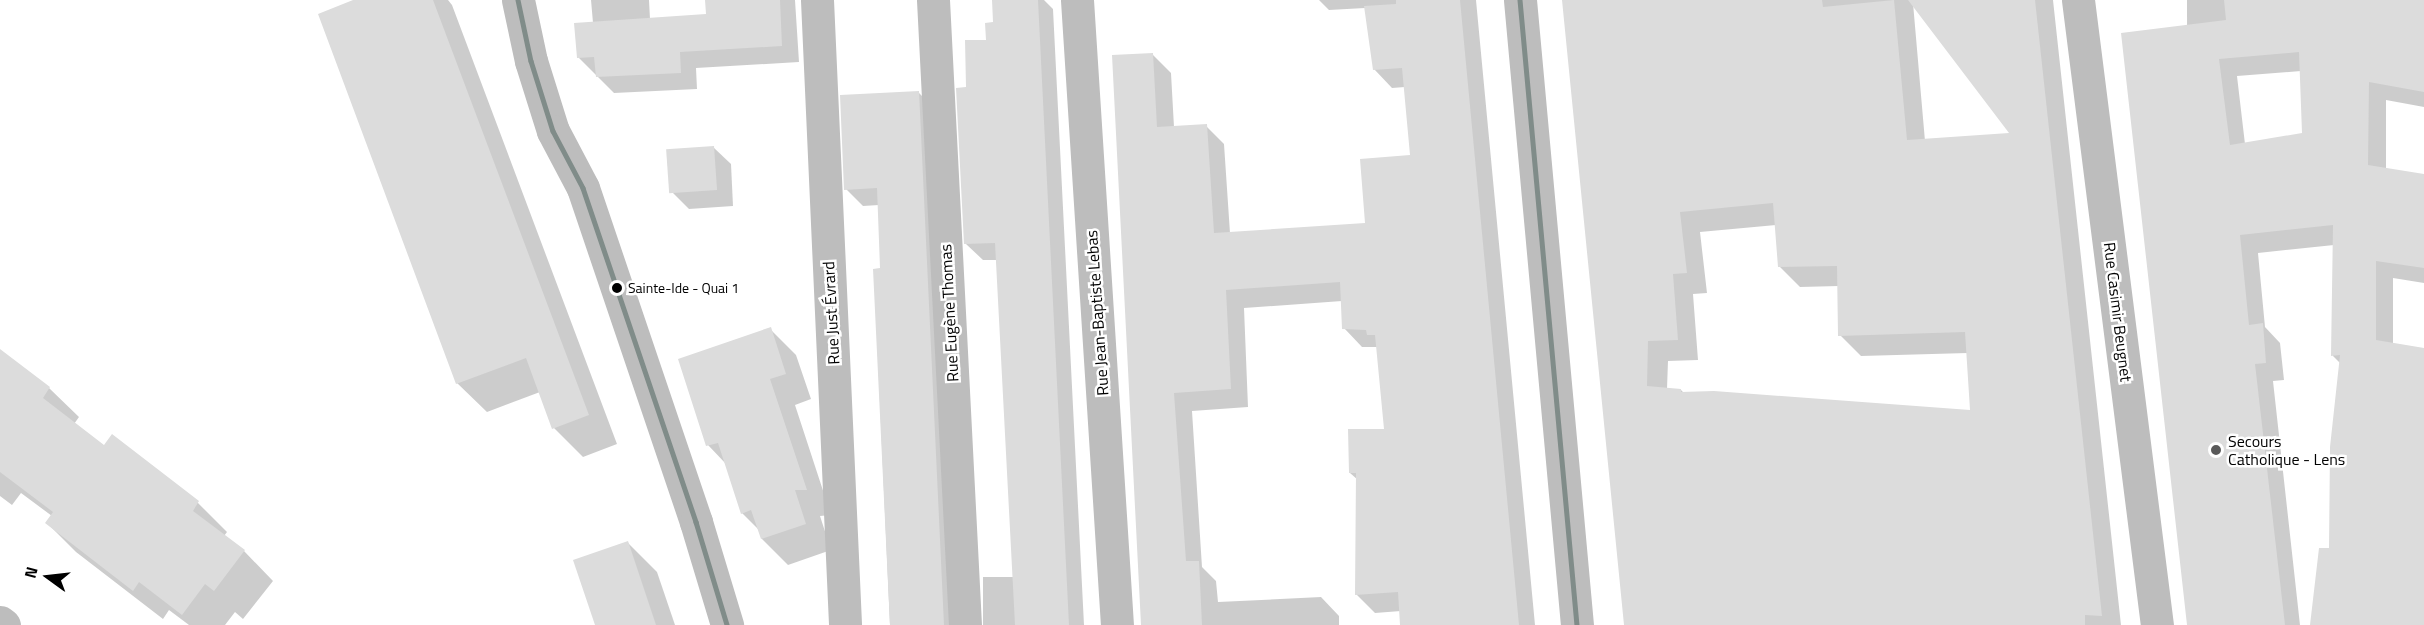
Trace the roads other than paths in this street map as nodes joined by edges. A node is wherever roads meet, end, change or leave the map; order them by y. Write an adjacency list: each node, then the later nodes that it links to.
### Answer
1 (518, 0): 9 (street)
2 (817, 0): 10 (street, Rue Just Évrard)
3 (933, 0): 11 (street, Rue Eugène Thomas)
4 (1077, 0): 12 (street, Rue Jean-Baptiste Lebas)
5 (1520, 0): 13 (street)
6 (2078, 0): 14 (street, Rue Casimir Beugnet)
7 (0, 622): 8 (street)
8 (4, 625)
9 (727, 625)
10 (845, 625)
11 (965, 625)
12 (1117, 625)
13 (1577, 625)
14 (2157, 625)

